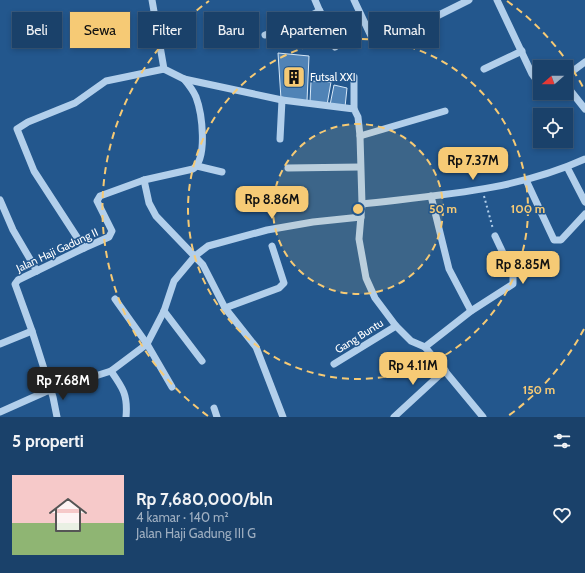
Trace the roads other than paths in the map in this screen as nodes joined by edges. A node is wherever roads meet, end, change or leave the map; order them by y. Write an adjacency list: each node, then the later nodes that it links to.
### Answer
1 (152, 0): 12 (street)
2 (315, 0): 6 (street)
3 (354, 0): 8 (street)
4 (469, 0): 7 (street)
5 (497, 0): 10 (street)
6 (320, 11): 9 (street)
7 (439, 15)
8 (369, 32)
9 (265, 35)
10 (522, 51): 13 (street); 15 (street)
11 (585, 62): 14 (street)
12 (164, 69): 17 (street); 41 (street)
13 (484, 69)
14 (573, 71)
15 (533, 75)
16 (354, 77): 20 (street)
17 (184, 79): 19 (street); 26 (street)
18 (573, 94): 21 (street)
19 (282, 100): 20 (street); 24 (street)
20 (354, 109): 23 (street)
21 (585, 109)
22 (445, 111): 23 (street)
23 (360, 136): 27 (street)
24 (280, 139)
25 (585, 159): 28 (street)
26 (197, 166): 30 (street); 31 (street, Jalan Haji Gadung II)
27 (360, 167): 29 (street); 36 (street)
28 (567, 167): 32 (street); 35 (street)
29 (288, 168)
30 (222, 172)
31 (144, 180): 41 (street, Jalan Haji Gadung II); 42 (street)
32 (526, 180): 33 (street); 37 (street)
33 (431, 196): 36 (street); 47 (street)
34 (0, 200): 43 (street)
35 (585, 202)
36 (362, 204): 38 (street)
37 (585, 214)
38 (361, 217): 42 (street); 48 (street)
39 (495, 236): 47 (street)
40 (272, 246): 45 (street)
41 (84, 248): 43 (street, Jalan Haji Gadung II)
42 (196, 256): 45 (street); 46 (street)
43 (37, 271): 49 (street, Jalan Haji Gadung II)
44 (115, 299): 51 (street)
45 (225, 308): 64 (street)
46 (164, 310): 51 (street); 53 (street)
47 (471, 311): 52 (street)
48 (396, 326): 52 (street); 54 (street, Gang Buntu)
49 (32, 331): 50 (street); 58 (street)
50 (0, 344)
51 (148, 344): 56 (street); 57 (street)
52 (425, 347): 55 (street)
53 (202, 361)
54 (334, 364)
55 (445, 370): 65 (street); 66 (street)
56 (111, 371): 58 (street); 62 (street)
57 (172, 387)
58 (51, 390): 60 (street); 61 (street)
59 (214, 408): 63 (street)
60 (0, 412)
61 (57, 417)
62 (126, 417)
63 (217, 417)
64 (283, 417)
65 (394, 417)
66 (483, 417)

